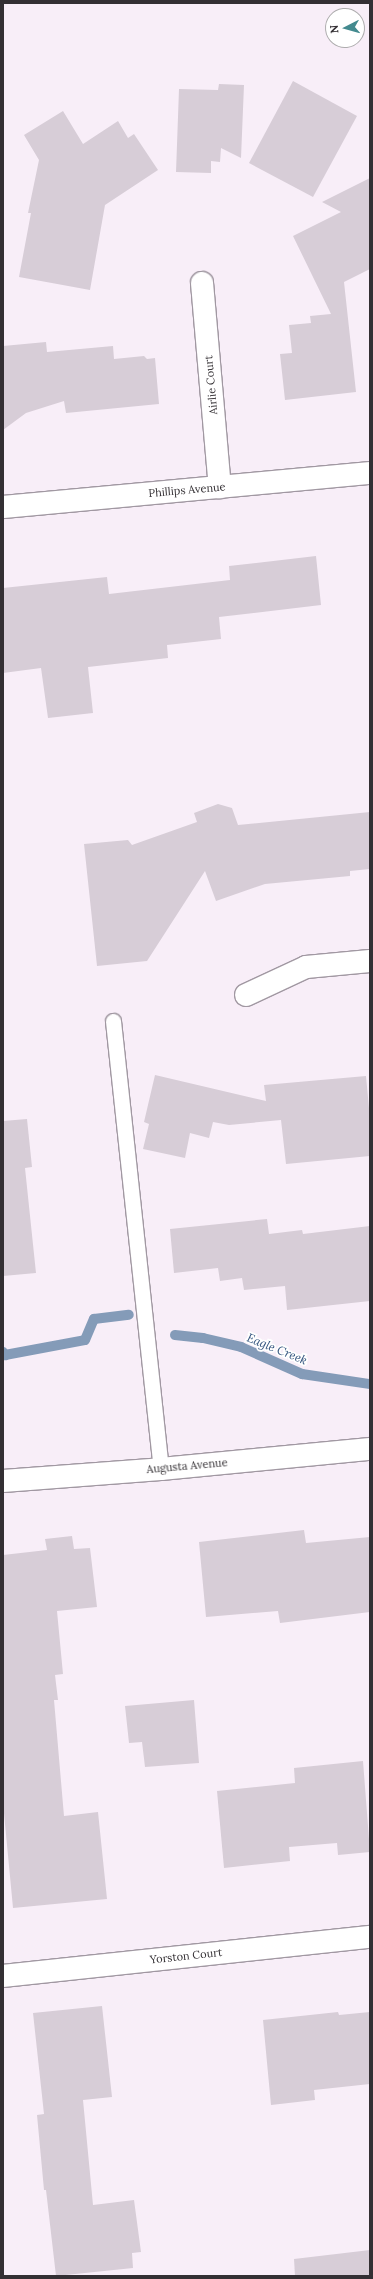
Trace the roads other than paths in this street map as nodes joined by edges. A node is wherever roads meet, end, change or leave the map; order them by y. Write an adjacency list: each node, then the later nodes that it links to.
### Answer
1 (202, 283): 3 (street, Airlie Court)
2 (370, 473): 3 (street, Phillips Avenue)
3 (220, 487): 4 (street, Phillips Avenue)
4 (3, 507)
5 (370, 961): 6 (street)
6 (246, 995)
7 (113, 1021): 9 (lane)
8 (370, 1449): 9 (street, Augusta Avenue)
9 (161, 1469): 10 (street, Augusta Avenue)
10 (3, 1481)
11 (370, 1937): 12 (street, Yorston Court)
12 (3, 1976)

